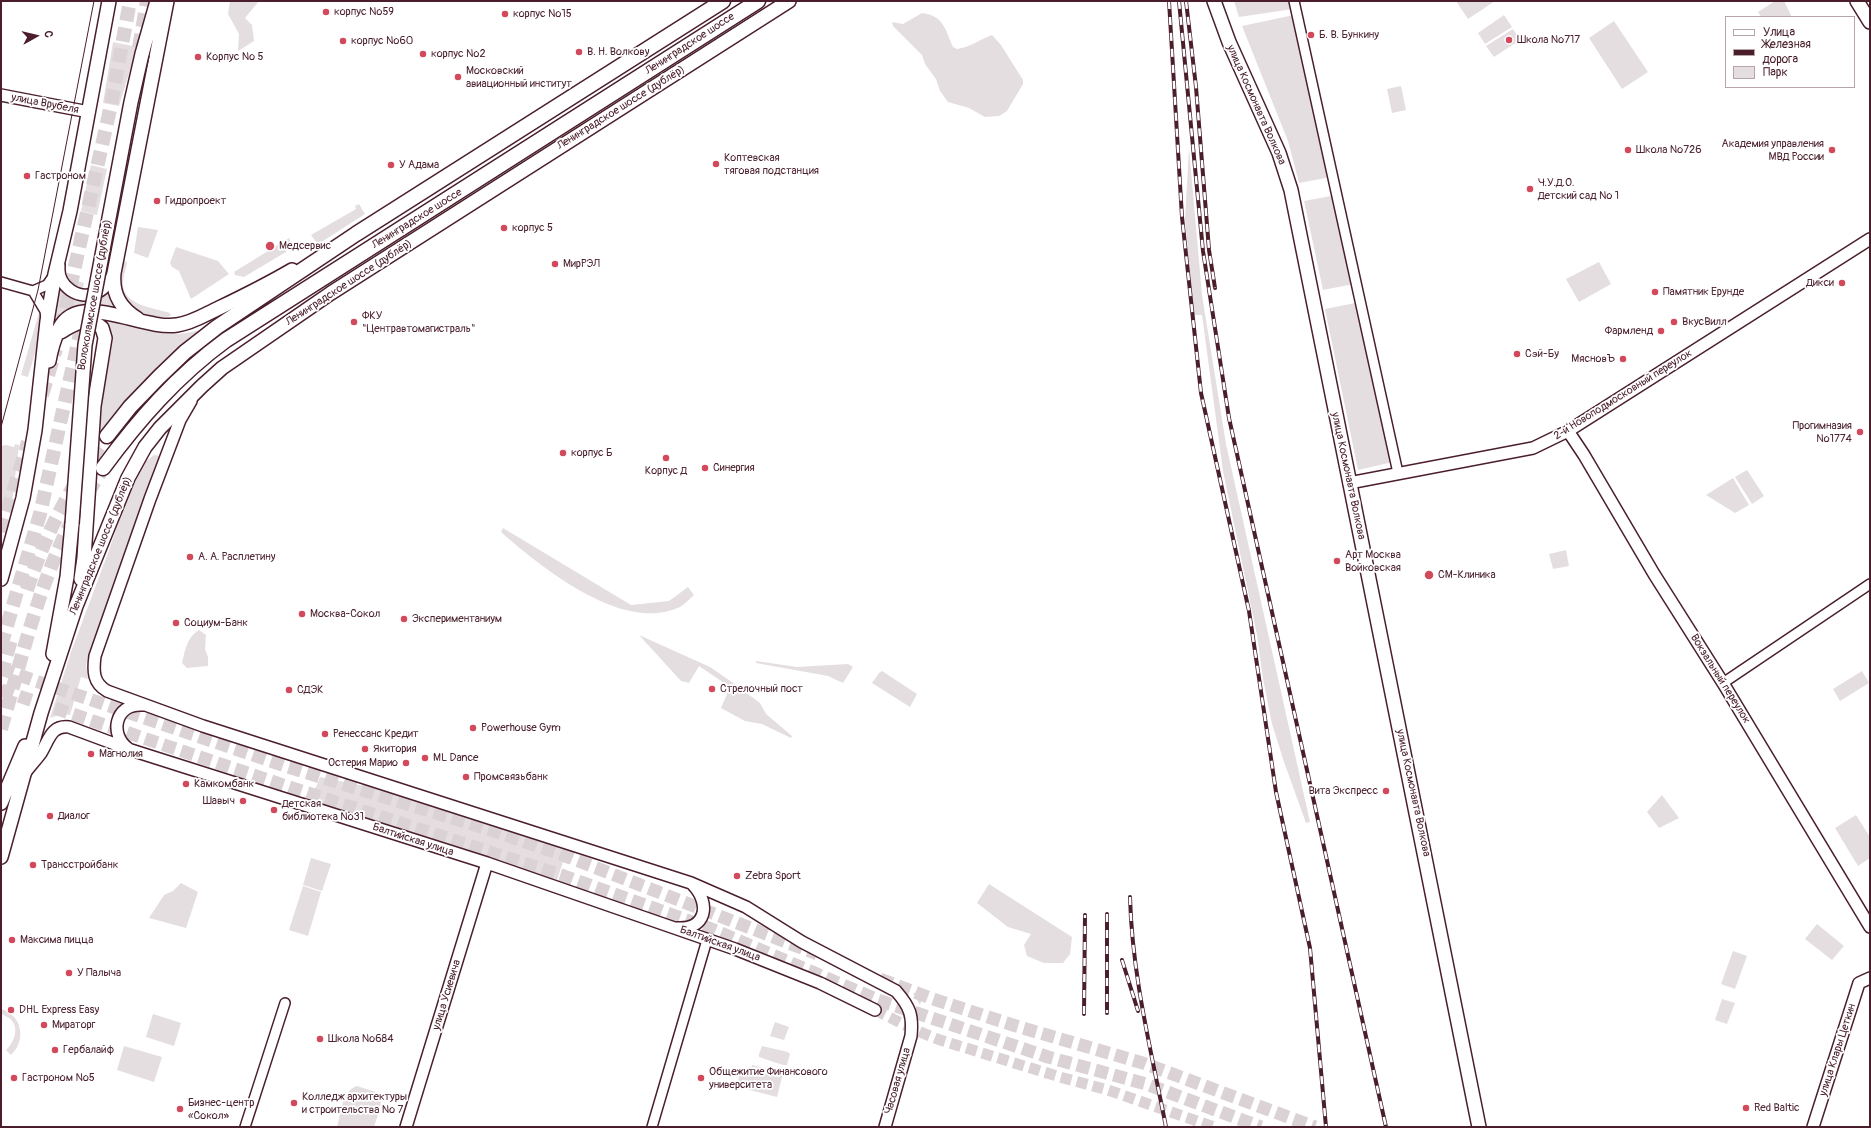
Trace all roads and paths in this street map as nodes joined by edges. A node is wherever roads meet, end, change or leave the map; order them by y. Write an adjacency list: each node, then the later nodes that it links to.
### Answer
1 (109, 1): 12 (main road)
2 (157, 1): 36 (main road, Волоколамское шоссе (дублёр), bridge)
3 (167, 1): 17 (main road)
4 (723, 1): 14 (main road, Ленинградское шоссе)
5 (758, 1): 13 (main road, Ленинградское шоссе)
6 (789, 1): 21 (main road, Ленинградское шоссе (дублёр))
7 (1214, 1): 31 (main road, улица Космонавта Волкова)
8 (1294, 1): 30 (street)
9 (1857, 1): 10 (main road)
10 (1870, 22)
11 (1, 95): 12 (street, улица Врубеля)
12 (89, 112): 16 (main road)
13 (398, 232): 21 (main road); 29 (main road, Ленинградское шоссе)
14 (356, 234): 23 (main road); 28 (main road, Ленинградское шоссе)
15 (1870, 239): 27 (street, 2-й Новоподмосковный переулок)
16 (59, 260): 17 (street); 18 (main road)
17 (114, 273): 23 (main road)
18 (55, 274): 20 (street); 22 (main road)
19 (1, 282): 20 (street)
20 (33, 291): 22 (street)
21 (331, 292): 25 (main road, Ленинградское шоссе (дублёр))
22 (47, 321): 26 (main road)
23 (142, 322): 24 (main road)
24 (56, 337): 26 (main road); 34 (main road)
25 (202, 386): 34 (main road, Ленинградское шоссе (дублёр)); 37 (street)
26 (39, 393): 32 (main road)
27 (1568, 432): 30 (street, 2-й Новоподмосковный переулок); 35 (street, Вокзальный переулок)
28 (107, 436)
29 (103, 468)
30 (1398, 473): 31 (street, 2-й Новоподмосковный переулок)
31 (1349, 483): 55 (main road, улица Космонавта Волкова)
32 (1, 579)
33 (1870, 584): 35 (street)
34 (76, 606): 36 (main road, Ленинградское шоссе (дублёр))
35 (1723, 683): 45 (street, Вокзальный переулок)
36 (48, 687): 38 (main road)
37 (148, 705): 39 (street); 44 (street)
38 (41, 713): 40 (main road); 41 (main road)
39 (131, 750): 40 (street, Балтийская улица); 43 (street, Балтийская улица)
40 (24, 774): 42 (main road)
41 (1, 803)
42 (1, 857)
43 (487, 863): 46 (street, Балтийская улица); 52 (street, улица Усиевича)
44 (692, 883): 46 (street); 54 (street, Часовая улица)
45 (1870, 927)
46 (672, 928): 47 (street, Балтийская улица)
47 (707, 940): 50 (street, Балтийская улица); 53 (street)
48 (1870, 978): 56 (street, улица Клары Цеткин)
49 (285, 1003): 51 (street)
50 (875, 1010)
51 (245, 1127)
52 (406, 1127)
53 (652, 1127)
54 (885, 1127)
55 (1479, 1127)
56 (1813, 1127)

